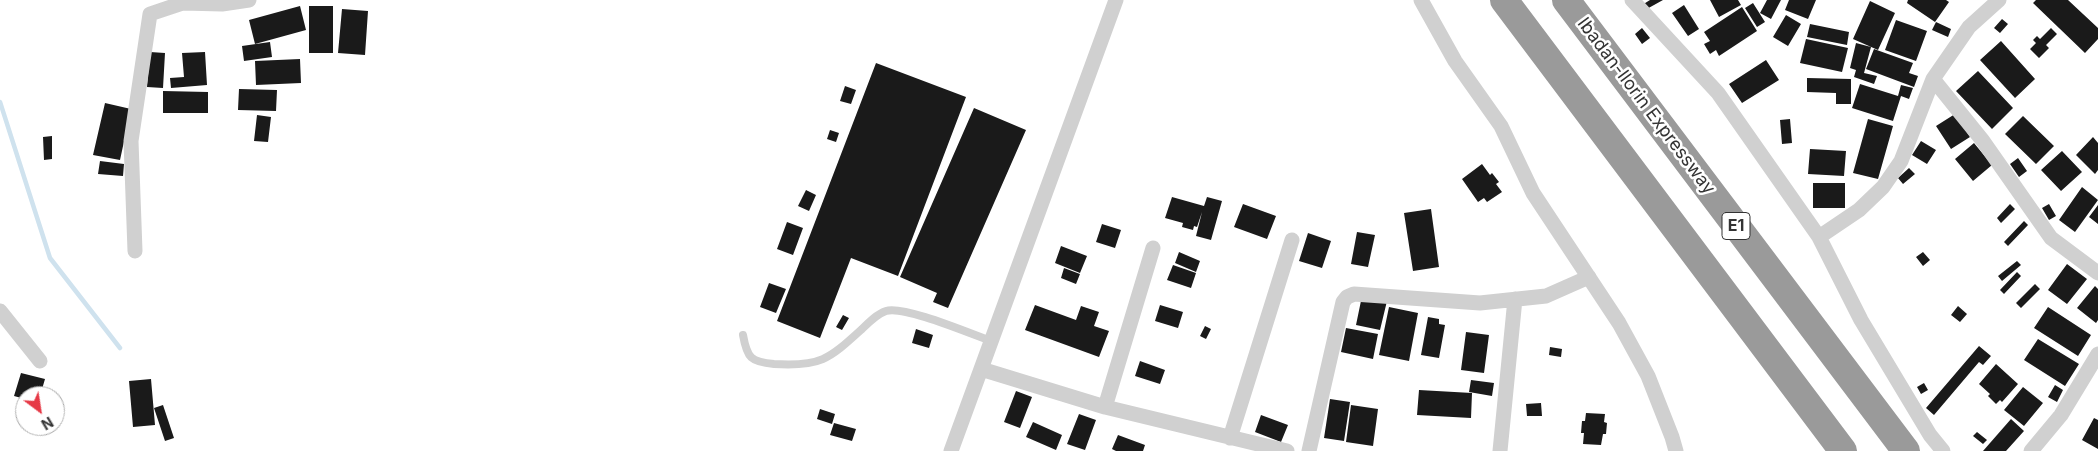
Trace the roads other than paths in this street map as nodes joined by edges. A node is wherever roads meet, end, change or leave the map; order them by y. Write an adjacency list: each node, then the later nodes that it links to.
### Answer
1 (249, 0): 12 (street)
2 (1116, 0): 18 (street)
3 (1421, 0): 14 (street)
4 (1504, 0): 29 (highway)
5 (1566, 0): 30 (highway, Ibadan-Ilorin Expressway / E1)
6 (1632, 0): 9 (street)
7 (1999, 0): 8 (street)
8 (1934, 79): 9 (street); 13 (street)
9 (1819, 238): 31 (street)
10 (1292, 240): 23 (street)
11 (1154, 248): 22 (street)
12 (135, 251)
13 (2098, 273)
14 (1589, 277): 15 (street); 28 (street)
15 (1515, 300): 26 (street); 27 (street)
16 (0, 311): 20 (street)
17 (743, 335): 18 (lane)
18 (991, 341): 21 (street)
19 (2098, 354): 32 (street)
20 (40, 361)
21 (981, 369): 22 (street); 24 (street)
22 (1104, 406): 23 (street)
23 (1230, 438): 25 (street)
24 (951, 451)
25 (1287, 451)
26 (1309, 451)
27 (1500, 451)
28 (1676, 451)
29 (1843, 451)
30 (1906, 451)
31 (1943, 451)
32 (2031, 451)

